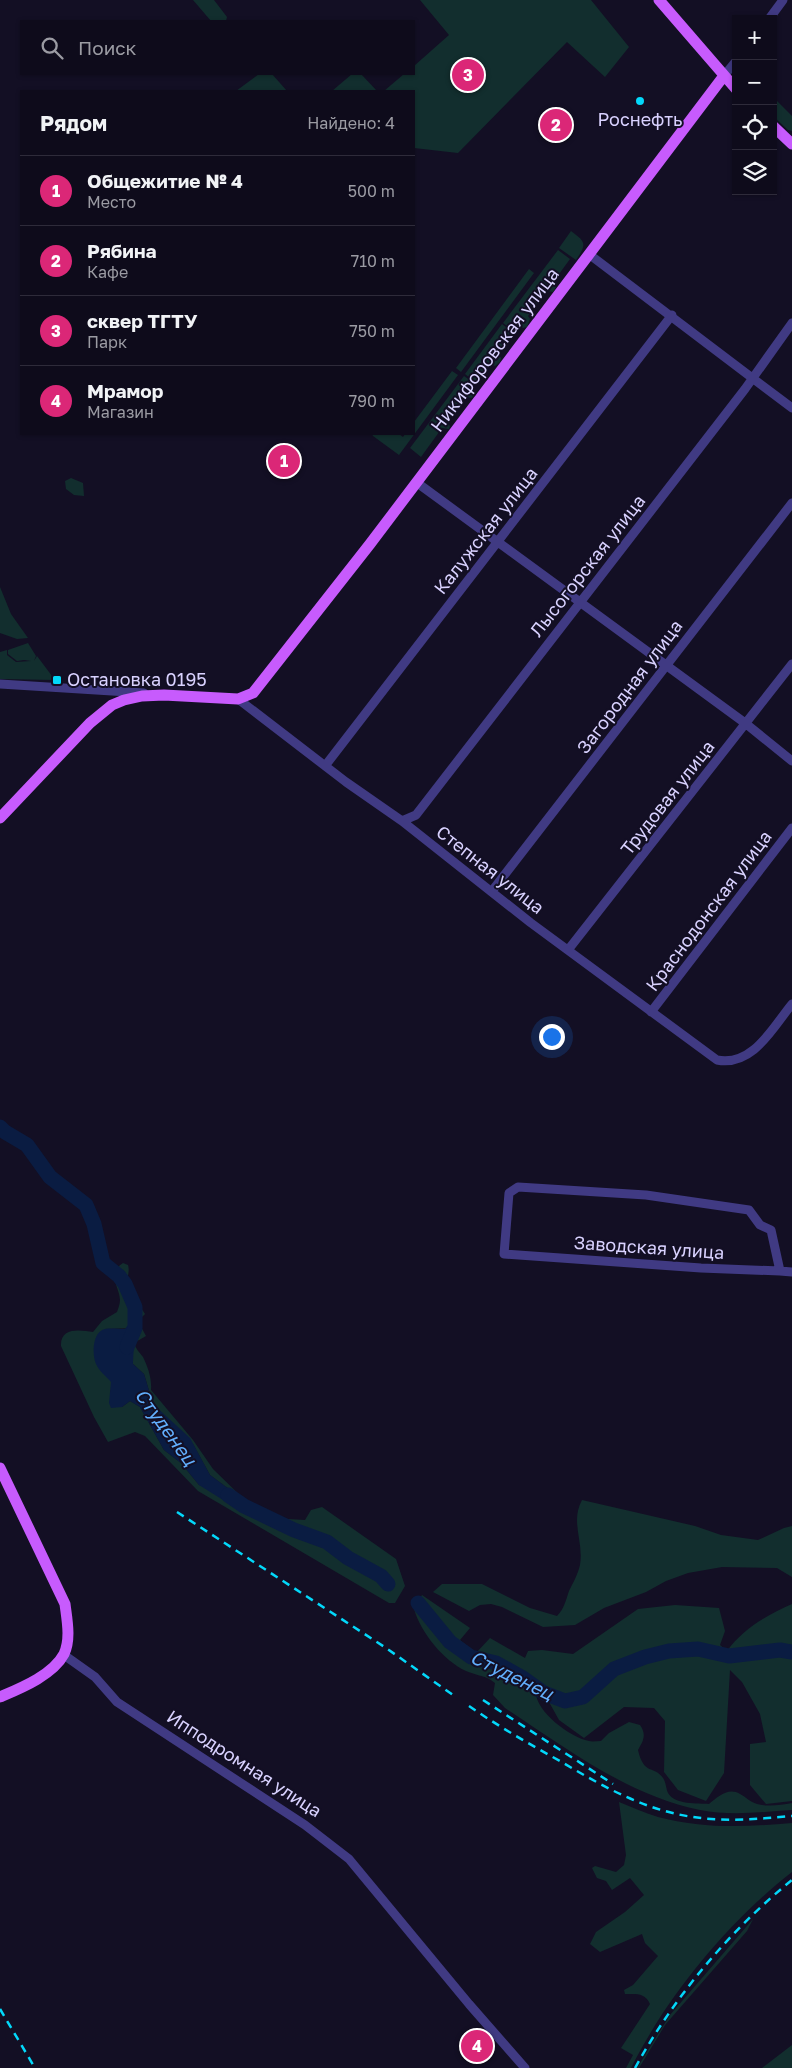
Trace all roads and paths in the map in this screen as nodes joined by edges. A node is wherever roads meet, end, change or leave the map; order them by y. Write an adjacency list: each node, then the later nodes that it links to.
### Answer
1 (659, 0): 5 (main road)
2 (783, 0): 3 (street)
3 (772, 15)
4 (732, 66): 5 (street, Никифоровская улица)
5 (724, 76): 6 (main road); 9 (main road, Никифоровская улица)
6 (732, 85)
7 (777, 130): 8 (main road)
8 (792, 144)
9 (590, 255): 10 (street); 14 (main road, Никифоровская улица)
10 (672, 315): 12 (street); 16 (street, Калужская улица)
11 (792, 323): 12 (street, Лысогорская улица)
12 (754, 378): 13 (street); 17 (street, Лысогорская улица)
13 (792, 408)
14 (416, 482): 16 (street); 22 (main road, Никифоровская улица)
15 (792, 503): 19 (street, Загородная улица)
16 (498, 541): 17 (street); 25 (street, Калужская улица)
17 (581, 602): 19 (street); 27 (street, Лысогорская улица)
18 (792, 664): 23 (street, Трудовая улица)
19 (667, 666): 23 (street); 29 (street, Загородная улица)
20 (0, 684): 21 (street)
21 (164, 695): 22 (main road); 26 (main road)
22 (238, 699): 25 (street, Степная улица)
23 (745, 723): 24 (street); 30 (street, Трудовая улица)
24 (792, 761)
25 (325, 766): 27 (street, Степная улица)
26 (0, 818)
27 (402, 821): 29 (street, Степная улица)
28 (792, 828): 32 (street, Краснодонская улица)
29 (492, 891): 30 (street, Степная улица)
30 (568, 950): 32 (street, Степная улица)
31 (792, 1004): 32 (street, Степная улица)
32 (651, 1012)
33 (780, 1272): 33 (street, Заводская улица); 34 (street, Заводская улица)
34 (792, 1272)
35 (0, 1468): 36 (main road)
36 (64, 1655): 37 (main road); 38 (street, Ипподромная улица)
37 (0, 1696)
38 (525, 2068)

